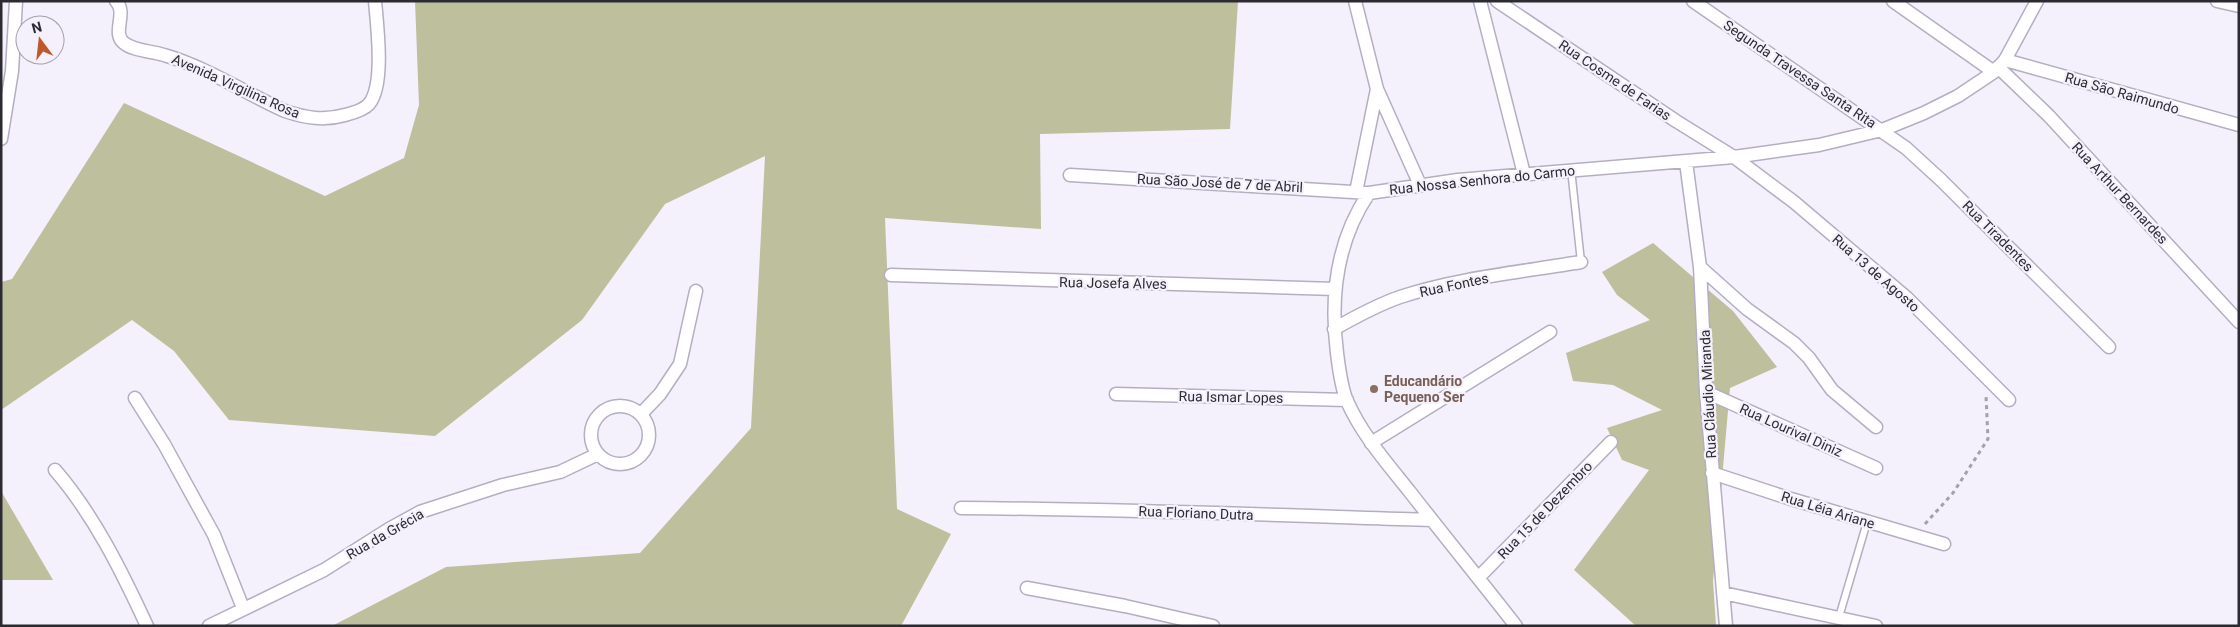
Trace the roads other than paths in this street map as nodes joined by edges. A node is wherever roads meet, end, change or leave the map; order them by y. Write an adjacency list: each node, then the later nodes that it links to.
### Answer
1 (16, 1): 16 (street)
2 (116, 1): 3 (street, Avenida Virgilina Rosa)
3 (375, 1)
4 (1355, 1): 13 (street)
5 (1480, 1): 20 (street)
6 (1497, 1): 17 (street, Rua Cosme de Farias)
7 (1693, 1): 15 (street, Segunda Travessa Santa Rita)
8 (1893, 1): 12 (street)
9 (2036, 1): 12 (street, Rua Nossa Senhora do Carmo)
10 (2217, 1): 11 (street)
11 (2239, 6)
12 (1999, 66): 14 (street, Rua São Raimundo); 15 (street, Rua Nossa Senhora do Carmo); 30 (street, Rua Arthur Bernardes)
13 (1377, 89): 22 (street); 23 (street)
14 (2239, 125)
15 (1882, 130): 17 (street, Rua Nossa Senhora do Carmo); 33 (street, Rua Tiradentes)
16 (1, 139)
17 (1734, 156): 18 (street, Rua Nossa Senhora do Carmo); 38 (street, Rua 13 de Agosto)
18 (1686, 162): 19 (street, Rua Nossa Senhora do Carmo); 26 (street, Rua Cláudio Miranda)
19 (1571, 170): 20 (street, Rua Nossa Senhora do Carmo); 25 (lane)
20 (1524, 174): 22 (street, Rua Nossa Senhora do Carmo)
21 (1070, 175): 23 (street, Rua São José de 7 de Abril)
22 (1420, 185): 24 (street, Rua Nossa Senhora do Carmo)
23 (1356, 192): 24 (street, Rua São José de 7 de Abril)
24 (1369, 193): 28 (street, Rua Nossa Senhora do Carmo)
25 (1582, 262): 31 (street, Rua Fontes)
26 (1700, 267): 34 (street, Rua Cláudio Miranda); 40 (street)
27 (891, 275): 28 (street, Rua Josefa Alves)
28 (1335, 289): 31 (street, Rua Nossa Senhora do Carmo)
29 (696, 291): 39 (street)
30 (2239, 322)
31 (1334, 329): 37 (street, Rua Nossa Senhora do Carmo)
32 (1550, 332): 42 (street)
33 (2109, 347)
34 (1706, 392): 44 (street, Rua Lourival Diniz); 46 (street, Rua Cláudio Miranda)
35 (1116, 394): 37 (street, Rua Ismar Lopes)
36 (135, 398): 54 (street)
37 (1346, 400): 42 (street, Rua Nossa Senhora do Carmo)
38 (2009, 400)
39 (641, 414): 43 (street); 43 (street)
40 (1876, 427)
41 (1611, 442): 51 (street, Rua 15 de Dezembro)
42 (1371, 443): 48 (street, Rua Nossa Senhora do Carmo)
43 (598, 454): 54 (street, Rua da Grécia)
44 (1876, 468)
45 (55, 470): 56 (street)
46 (1712, 473): 49 (street, Rua Léia Ariane); 53 (street, Rua Cláudio Miranda)
47 (961, 508): 48 (street, Rua Floriano Dutra)
48 (1432, 520): 51 (street, Rua Nossa Senhora do Carmo)
49 (1867, 522): 50 (street, Rua Léia Ariane); 55 (lane)
50 (1944, 544)
51 (1479, 577): 59 (street, Rua Nossa Senhora do Carmo)
52 (1027, 588): 58 (street)
53 (1723, 593): 55 (street); 60 (street, Rua Cláudio Miranda)
54 (243, 608): 57 (street, Rua da Grécia)
55 (1839, 617): 61 (street)
56 (147, 626)
57 (209, 626)
58 (1213, 626)
59 (1516, 626)
60 (1726, 626)
61 (1876, 626)

